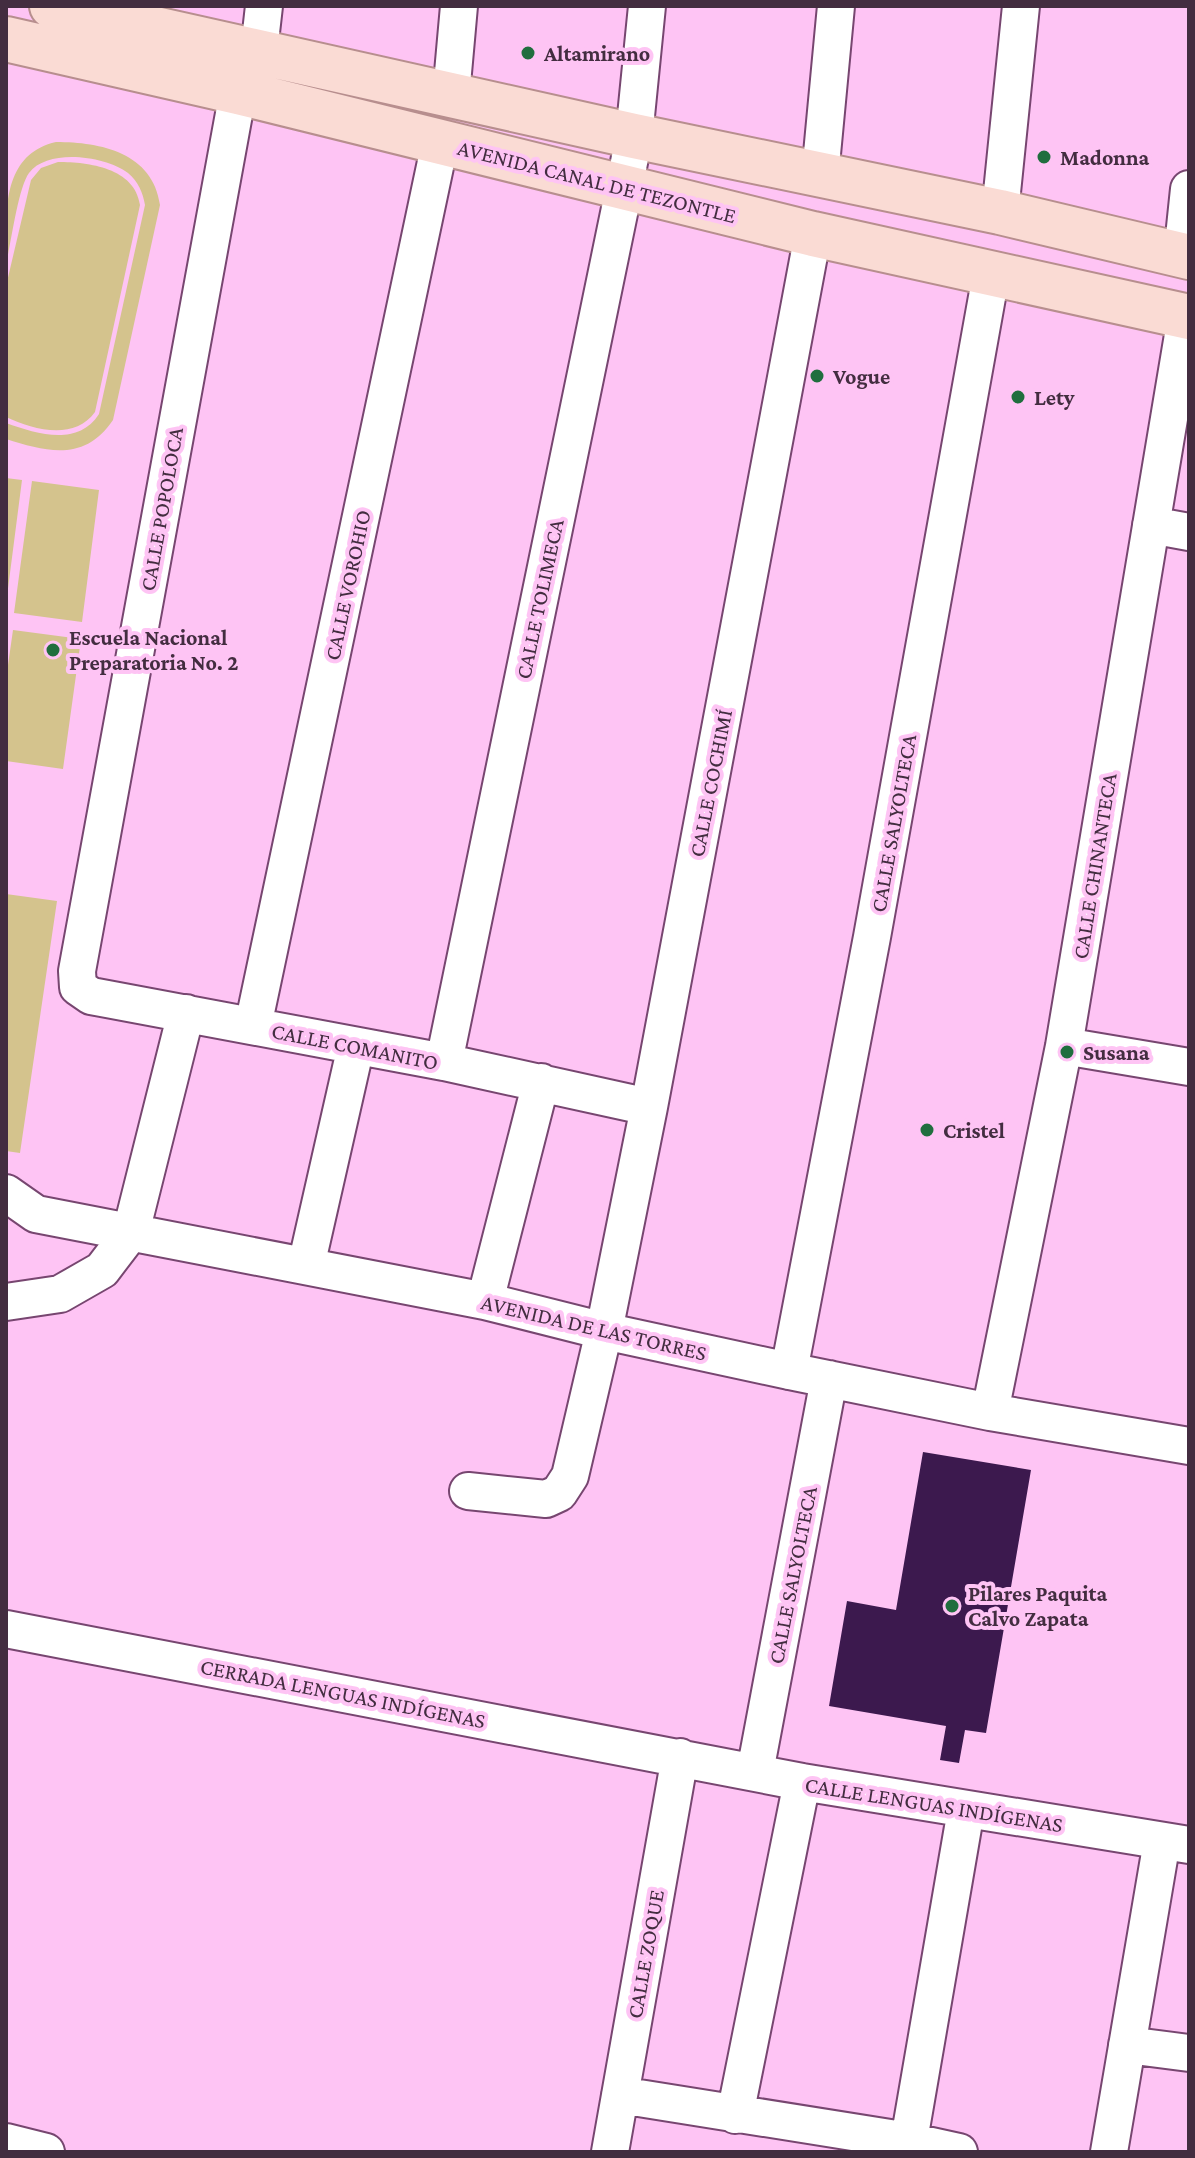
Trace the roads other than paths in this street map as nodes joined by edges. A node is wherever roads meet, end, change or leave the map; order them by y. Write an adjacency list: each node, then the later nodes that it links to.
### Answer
1 (264, 6): 8 (street)
2 (459, 6): 10 (street)
3 (647, 6): 11 (street, CALLE TOLIMECA)
4 (836, 6): 13 (street)
5 (1021, 6): 16 (street)
6 (73, 8): 8 (main road)
7 (6, 39): 9 (main road, AVENIDA CANAL DE TEZONTLE)
8 (259, 50): 9 (street, CALLE POPOLOCA); 10 (main road)
9 (238, 92): 12 (main road, AVENIDA CANAL DE TEZONTLE); 23 (street, CALLE POPOLOCA)
10 (451, 95): 11 (main road)
11 (634, 136): 13 (main road); 14 (street, CALLE TOLIMECA)
12 (440, 143): 14 (main road, AVENIDA CANAL DE TEZONTLE); 25 (street, CALLE VOROHIO)
13 (820, 175): 16 (main road)
14 (624, 189): 17 (main road, AVENIDA CANAL DE TEZONTLE); 28 (street, CALLE TOLIMECA)
15 (1189, 189): 18 (street)
16 (1000, 212): 18 (main road)
17 (813, 234): 19 (main road, AVENIDA CANAL DE TEZONTLE); 31 (street, CALLE COCHIMÍ)
18 (1186, 256)
19 (991, 275): 20 (main road, AVENIDA CANAL DE TEZONTLE); 38 (street, CALLE SALYOLTECA)
20 (1188, 317): 21 (street, CALLE CHINANTECA)
21 (1151, 525): 22 (street); 27 (street, CALLE CHINANTECA)
22 (1189, 532)
23 (77, 971): 24 (street, CALLE COMANITO)
24 (186, 1013): 25 (street, CALLE COMANITO); 33 (street)
25 (253, 1026): 26 (street, CALLE COMANITO)
26 (356, 1046): 28 (street, CALLE COMANITO); 34 (street)
27 (1064, 1046): 29 (street); 40 (street, CALLE CHINANTECA)
28 (444, 1062): 30 (street, CALLE COMANITO)
29 (1189, 1067)
30 (541, 1082): 31 (street, CALLE COMANITO); 35 (street)
31 (649, 1107): 37 (street, CALLE COCHIMÍ)
32 (6, 1193): 33 (street, AVENIDA DE LAS TORRES)
33 (131, 1232): 34 (street, AVENIDA DE LAS TORRES); 36 (street)
34 (306, 1266): 35 (street, AVENIDA DE LAS TORRES)
35 (485, 1301): 37 (street, AVENIDA DE LAS TORRES)
36 (6, 1302)
37 (604, 1331): 38 (street, AVENIDA DE LAS TORRES); 42 (street, CALLE COCHIMÍ)
38 (789, 1371): 39 (street, AVENIDA DE LAS TORRES)
39 (829, 1379): 40 (street, AVENIDA DE LAS TORRES); 45 (street, CALLE SALYOLTECA)
40 (990, 1412): 41 (street, AVENIDA DE LAS TORRES)
41 (1189, 1446)
42 (468, 1491)
43 (6, 1629): 44 (street, CERRADA LENGUAS INDÍGENAS)
44 (680, 1757): 45 (street, CALLE LENGUAS INDÍGENAS); 51 (street, CALLE ZOQUE)
45 (755, 1772): 46 (street, CALLE LENGUAS INDÍGENAS)
46 (802, 1782): 47 (street, CALLE LENGUAS INDÍGENAS); 52 (street)
47 (966, 1810): 48 (street, CALLE LENGUAS INDÍGENAS); 54 (street)
48 (1175, 1843): 49 (street)
49 (1127, 2045): 50 (street); 58 (street)
50 (1189, 2053)
51 (620, 2095): 52 (street); 56 (street, CALLE ZOQUE)
52 (735, 2115): 54 (street)
53 (6, 2142): 55 (street)
54 (908, 2147): 57 (street)
55 (46, 2152)
56 (610, 2152)
57 (959, 2152)
58 (1109, 2152)

